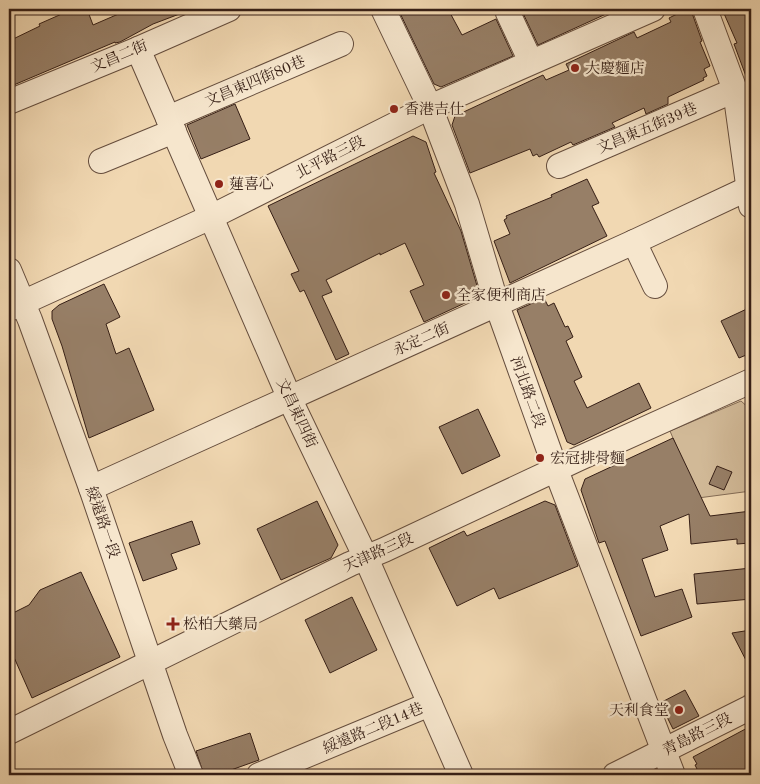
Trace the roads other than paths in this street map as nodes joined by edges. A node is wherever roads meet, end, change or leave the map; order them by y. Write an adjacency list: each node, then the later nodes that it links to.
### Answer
1 (229, 9): 7 (street, 文昌二街)
2 (383, 9): 11 (street, 河北路二段)
3 (653, 9): 8 (street, 北平路三段)
4 (705, 9): 9 (street)
5 (508, 13): 8 (street)
6 (341, 44): 12 (street, 文昌東四街80巷)
7 (138, 49): 10 (street, 文昌二街); 12 (street, 文昌東四街)
8 (531, 62): 11 (street, 北平路三段)
9 (735, 90): 14 (street, 文昌東五街39巷); 15 (street)
10 (9, 102)
11 (430, 106): 16 (street, 北平路三段); 20 (street, 河北路二段)
12 (171, 125): 13 (street, 文昌東四街80巷); 16 (street, 文昌東四街)
13 (101, 161)
14 (559, 166)
15 (750, 197): 17 (street, 永定二街)
16 (211, 216): 21 (street, 北平路三段); 23 (street, 文昌東四街)
17 (634, 242): 19 (street); 20 (street, 永定二街)
18 (9, 270): 21 (street, 綏遠路一段)
19 (655, 286)
20 (497, 305): 23 (street, 永定二街); 24 (street, 河北路二段)
21 (16, 306): 25 (street, 綏遠路一段)
22 (751, 381): 24 (street, 天津路三段)
23 (290, 398): 25 (street, 永定二街); 26 (street, 文昌東四街)
24 (556, 470): 26 (street, 天津路三段); 31 (street, 河北路二段)
25 (91, 488): 27 (street, 綏遠路一段)
26 (366, 558): 27 (street, 天津路三段); 28 (street, 文昌東四街)
27 (150, 662): 30 (street, 天津路三段); 32 (street, 綏遠路一段)
28 (430, 704): 33 (street, 綏遠路二段14巷); 34 (street, 文昌東四街)
29 (751, 707): 31 (street, 青島路三段)
30 (9, 732)
31 (663, 751): 35 (street, 青島路三段); 36 (street, 河北路二段)
32 (191, 775)
33 (259, 775)
34 (461, 775)
35 (615, 775)
36 (673, 775)

